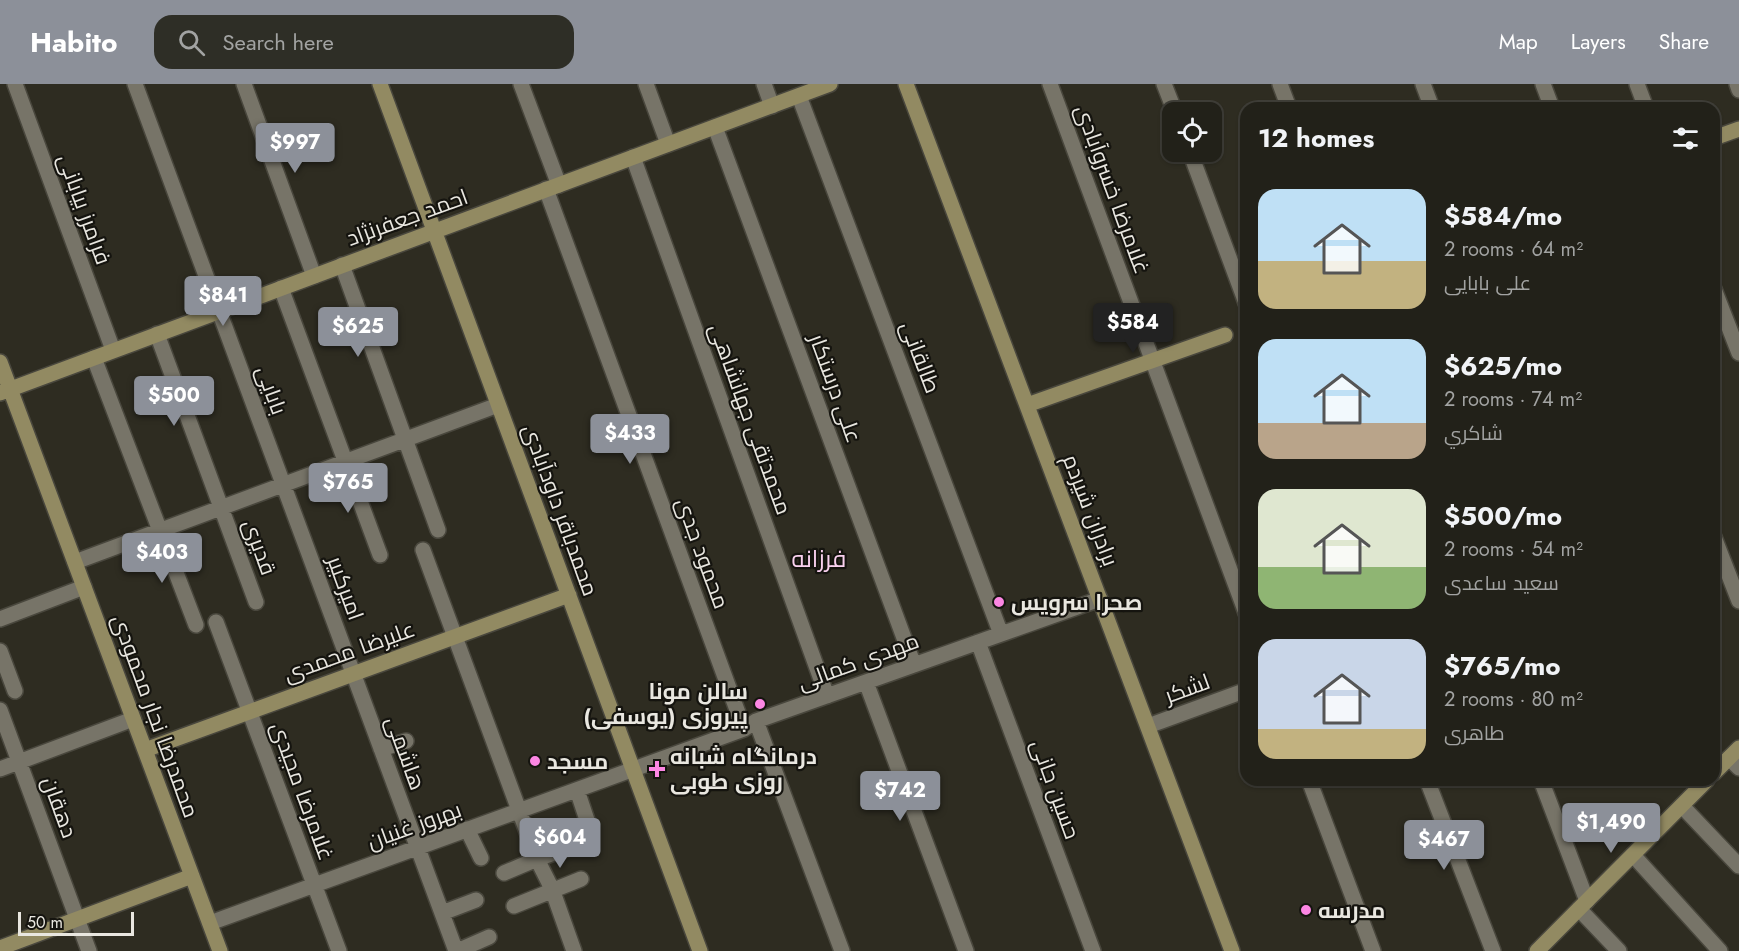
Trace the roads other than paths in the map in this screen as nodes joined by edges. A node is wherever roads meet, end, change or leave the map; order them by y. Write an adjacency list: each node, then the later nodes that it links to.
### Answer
1 (15, 84): 41 (street, فرامرز بیابانی)
2 (135, 84): 38 (street, بابایی)
3 (244, 84): 34 (street)
4 (380, 84): 32 (street, محمدباقر داودآبادی)
5 (522, 84): 31 (street, محمود جدی)
6 (646, 84): 28 (street)
7 (764, 84): 24 (street)
8 (830, 84): 18 (street, احمد جعفرنژاد)
9 (907, 84): 48 (street, برادران شیردم)
10 (1050, 84): 44 (street, غلامرضا خسروآبادی)
11 (1164, 84): 19 (street)
12 (1280, 84): 20 (street)
13 (1423, 84): 21 (street)
14 (1543, 84): 22 (street)
15 (1637, 84): 23 (street)
16 (1737, 84): 17 (street)
17 (1739, 90)
18 (799, 96): 24 (street, احمد جعفرنژاد); 68 (street, طالقانی)
19 (1171, 102)
20 (1287, 102)
21 (1430, 102)
22 (1550, 102)
23 (1644, 102)
24 (772, 106): 25 (street, احمد جعفرنژاد)
25 (715, 127): 28 (street, احمد جعفرنژاد); 72 (street, علی درستکار)
26 (1739, 129): 27 (street)
27 (1720, 136)
28 (668, 144): 29 (street, احمد جعفرنژاد)
29 (633, 157): 31 (street, احمد جعفرنژاد); 77 (street, محمدتقی جهانشاهی)
30 (1194, 162): 35 (street)
31 (552, 187): 32 (street, احمد جعفرنژاد); 81 (street, محمود جدی)
32 (434, 231): 33 (street, احمد جعفرنژاد); 47 (street, محمدباقر داودآبادی)
33 (342, 266): 34 (street, احمد جعفرنژاد); 49 (street)
34 (314, 276): 36 (street, احمد جعفرنژاد)
35 (1240, 287)
36 (281, 288): 38 (street, احمد جعفرنژاد); 50 (street)
37 (1720, 304): 42 (street)
38 (219, 311): 39 (street, احمد جعفرنژاد); 51 (street, بابایی)
39 (157, 334): 41 (street, احمد جعفرنژاد); 52 (street, قدیری)
40 (1225, 335): 44 (street)
41 (113, 350): 43 (street, احمد جعفرنژاد)
42 (1739, 353)
43 (94, 358): 46 (street, احمد جعفرنژاد); 54 (street)
44 (1153, 360): 48 (street); 61 (street, غلامرضا خسروآبادی)
45 (0, 362): 46 (street, محمدرضا نجار محمودی)
46 (5, 391): 58 (street, محمدرضا نجار محمودی)
47 (498, 405): 49 (street); 60 (street, محمدباقر داودآبادی)
48 (1027, 405): 62 (street, برادران شیردم)
49 (405, 439): 50 (street); 53 (street)
50 (346, 461): 51 (street); 57 (street)
51 (283, 485): 52 (street); 73 (street, امیرکبیر)
52 (221, 508): 54 (street); 64 (street, قدیری)
53 (438, 530)
54 (160, 531): 58 (street); 67 (street)
55 (423, 550): 69 (street)
56 (1720, 552): 63 (street)
57 (380, 555)
58 (75, 562): 59 (street, محمدرضا نجار محمودی)
59 (84, 586): 65 (street); 80 (street, محمدرضا نجار محمودی)
60 (569, 595): 69 (street, علیرضا محمدی); 89 (street, محمدباقر داودآبادی)
61 (1240, 597)
62 (1100, 599): 68 (street, مهدی کمالی); 82 (street, برادران شیردم)
63 (1739, 601)
64 (256, 602)
65 (0, 619)
66 (216, 622): 79 (street, غلامرضا مجیدی)
67 (196, 625)
68 (1001, 634): 70 (street, مهدی کمالی)
69 (455, 636): 73 (street, علیرضا محمدی); 97 (street)
70 (978, 642): 72 (street, مهدی کمالی); 127 (street, حسین جانی)
71 (0, 651): 75 (street)
72 (914, 665): 74 (street, مهدی کمالی)
73 (353, 674): 79 (street, علیرضا محمدی); 84 (street, هاشمی)
74 (866, 682): 77 (street, مهدی کمالی); 126 (street)
75 (15, 691)
76 (1240, 692): 82 (street, لشكر)
77 (827, 696): 81 (street, مهدی کمالی)
78 (0, 710): 87 (street, دهقان)
79 (249, 712): 85 (street, علیرضا محمدی); 109 (street, غلامرضا مجیدی)
80 (134, 719): 85 (street, محمدرضا نجار محمودی); 87 (street)
81 (750, 725): 89 (street, مهدی کمالی); 125 (street, محمود جدی)
82 (1148, 726): 128 (street, برادران شیردم)
83 (406, 741): 84 (street)
84 (381, 749): 101 (street, هاشمی)
85 (145, 750): 107 (street, محمدرضا نجار محمودی)
86 (1736, 758): 90 (street)
87 (19, 762): 88 (street); 115 (street, دهقان)
88 (0, 769)
89 (633, 769): 95 (street, بهروز غنیان); 124 (street, محمدباقر داودآبادی)
90 (1720, 769)
91 (1311, 786): 129 (street)
92 (1429, 786): 130 (street)
93 (1543, 786): 112 (street)
94 (1692, 787): 96 (street)
95 (577, 790): 97 (street, بهروز غنیان); 98 (street)
96 (1682, 806): 102 (street); 105 (street)
97 (520, 810): 99 (street, بهروز غنیان); 104 (street)
98 (588, 824)
99 (467, 830): 101 (street, بهروز غنیان); 103 (street)
100 (572, 847): 104 (street)
101 (418, 848): 109 (street, بهروز غنیان); 114 (street, هاشمی)
102 (1633, 855): 112 (street); 133 (street)
103 (481, 858)
104 (537, 859): 106 (street); 110 (street)
105 (1739, 866)
106 (504, 873)
107 (192, 876): 115 (street); 116 (street, محمدرضا نجار محمودی)
108 (581, 879): 110 (street)
109 (314, 885): 116 (street, بهروز غنیان); 121 (street, غلامرضا مجیدی)
110 (552, 889): 113 (street); 123 (street)
111 (476, 900): 114 (street)
112 (1583, 905): 131 (street); 132 (street)
113 (514, 906)
114 (442, 913): 122 (street, هاشمی)
115 (78, 919): 118 (street); 119 (street, دهقان)
116 (210, 923): 120 (street, محمدرضا نجار محمودی)
117 (489, 937): 122 (street)
118 (0, 948)
119 (89, 951)
120 (220, 951)
121 (339, 951)
122 (456, 951)
123 (574, 951)
124 (700, 951)
125 (842, 951)
126 (966, 951)
127 (1093, 951)
128 (1232, 951)
129 (1373, 951)
130 (1493, 951)
131 (1537, 951)
132 (1619, 951)
133 (1720, 951)

